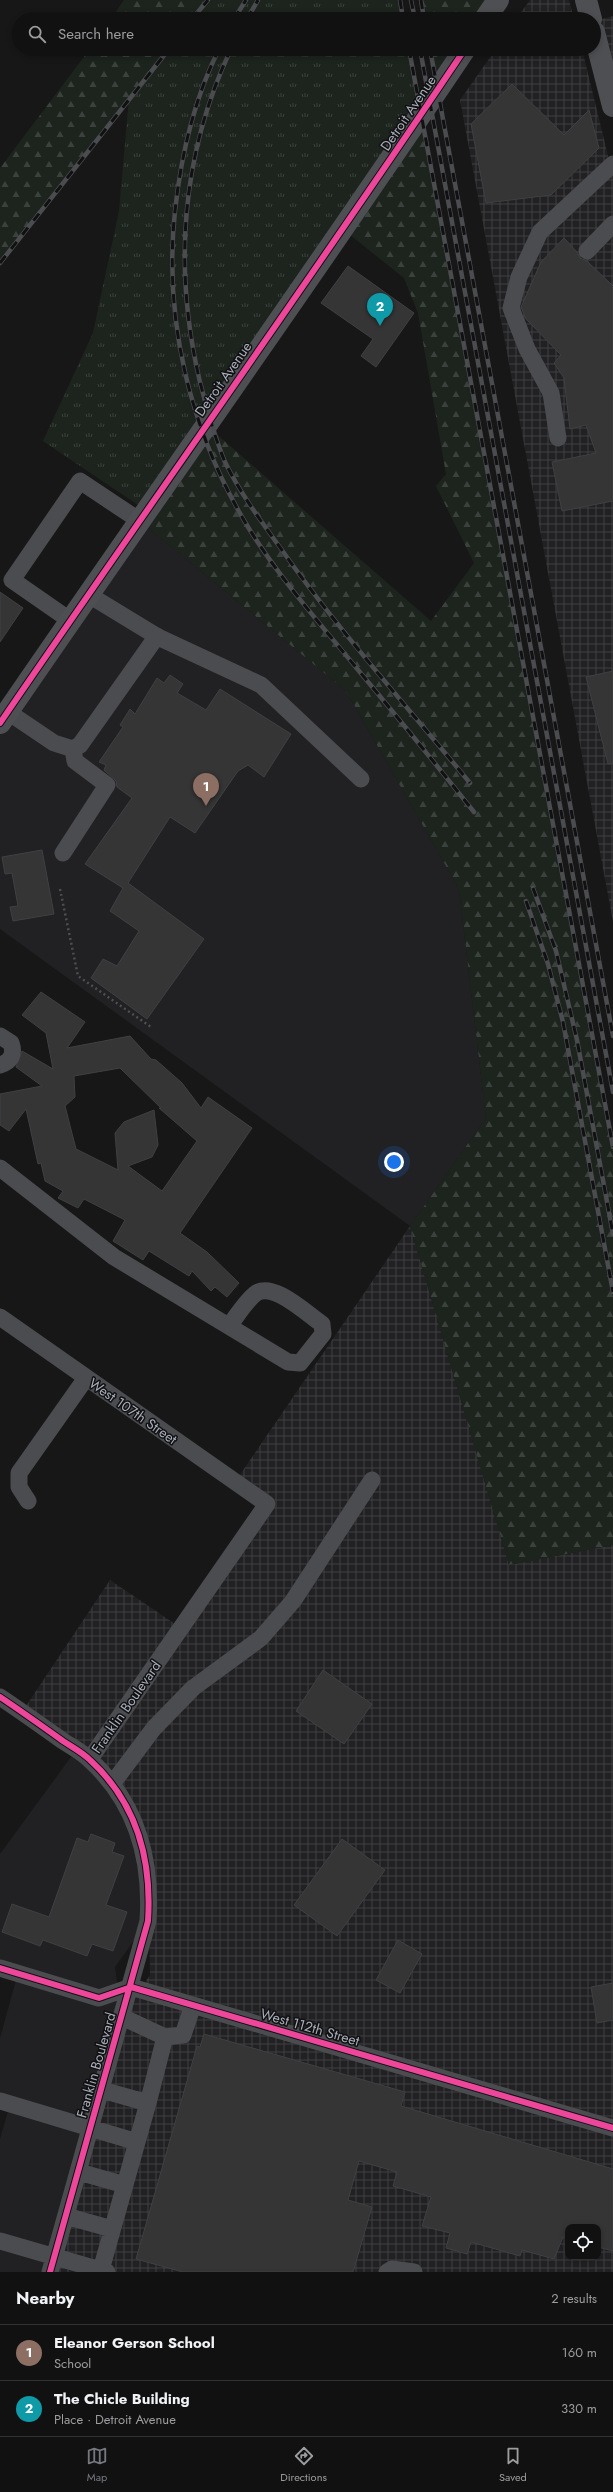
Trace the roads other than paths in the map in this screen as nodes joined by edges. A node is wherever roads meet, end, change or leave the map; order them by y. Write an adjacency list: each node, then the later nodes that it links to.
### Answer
1 (498, 0): 3 (main road)
2 (586, 0): 4 (main road)
3 (490, 12)
4 (589, 12)
5 (460, 56): 12 (main road, Detroit Avenue)
6 (600, 56): 7 (main road)
7 (613, 106)
8 (613, 164): 11 (street)
9 (613, 224): 10 (street)
10 (587, 251)
11 (558, 438)
12 (140, 521): 13 (main road, Detroit Avenue); 14 (street)
13 (89, 595): 14 (main road, Detroit Avenue); 15 (street)
14 (71, 621): 16 (main road, Detroit Avenue)
15 (157, 636): 17 (street); 18 (street)
16 (4, 717): 17 (street)
17 (73, 749): 19 (street)
18 (361, 779)
19 (63, 853)
20 (0, 1036): 21 (street)
21 (0, 1065)
22 (0, 1168): 24 (street)
23 (0, 1317): 25 (street, West 107th Street)
24 (229, 1326): 24 (street)
25 (86, 1378): 27 (street); 28 (street, West 107th Street)
26 (372, 1480): 31 (street)
27 (28, 1501)
28 (267, 1504): 30 (street, Franklin Boulevard)
29 (0, 1697): 30 (street)
30 (90, 1760): 31 (street, Franklin Boulevard)
31 (112, 1784): 33 (street, Franklin Boulevard)
32 (0, 1968): 33 (street)
33 (131, 1987): 34 (street, West 112th Street); 35 (street, Franklin Boulevard)
34 (193, 2005): 36 (street); 41 (street, West 112th Street)
35 (122, 2018): 36 (street); 37 (street, Franklin Boulevard)
36 (165, 2037): 39 (street)
37 (102, 2090): 39 (street); 40 (street, Franklin Boulevard)
38 (0, 2101): 40 (street)
39 (148, 2103): 42 (street)
40 (91, 2128): 42 (street); 43 (street, Franklin Boulevard)
41 (613, 2128)
42 (137, 2142): 44 (street)
43 (79, 2172): 44 (street); 45 (street, Franklin Boulevard)
44 (125, 2185): 46 (street)
45 (66, 2216): 46 (street); 48 (street, Franklin Boulevard)
46 (112, 2229): 49 (street)
47 (0, 2241): 48 (street)
48 (52, 2264): 49 (street)
49 (104, 2271)
50 (387, 2272): 51 (street)
51 (414, 2272)

